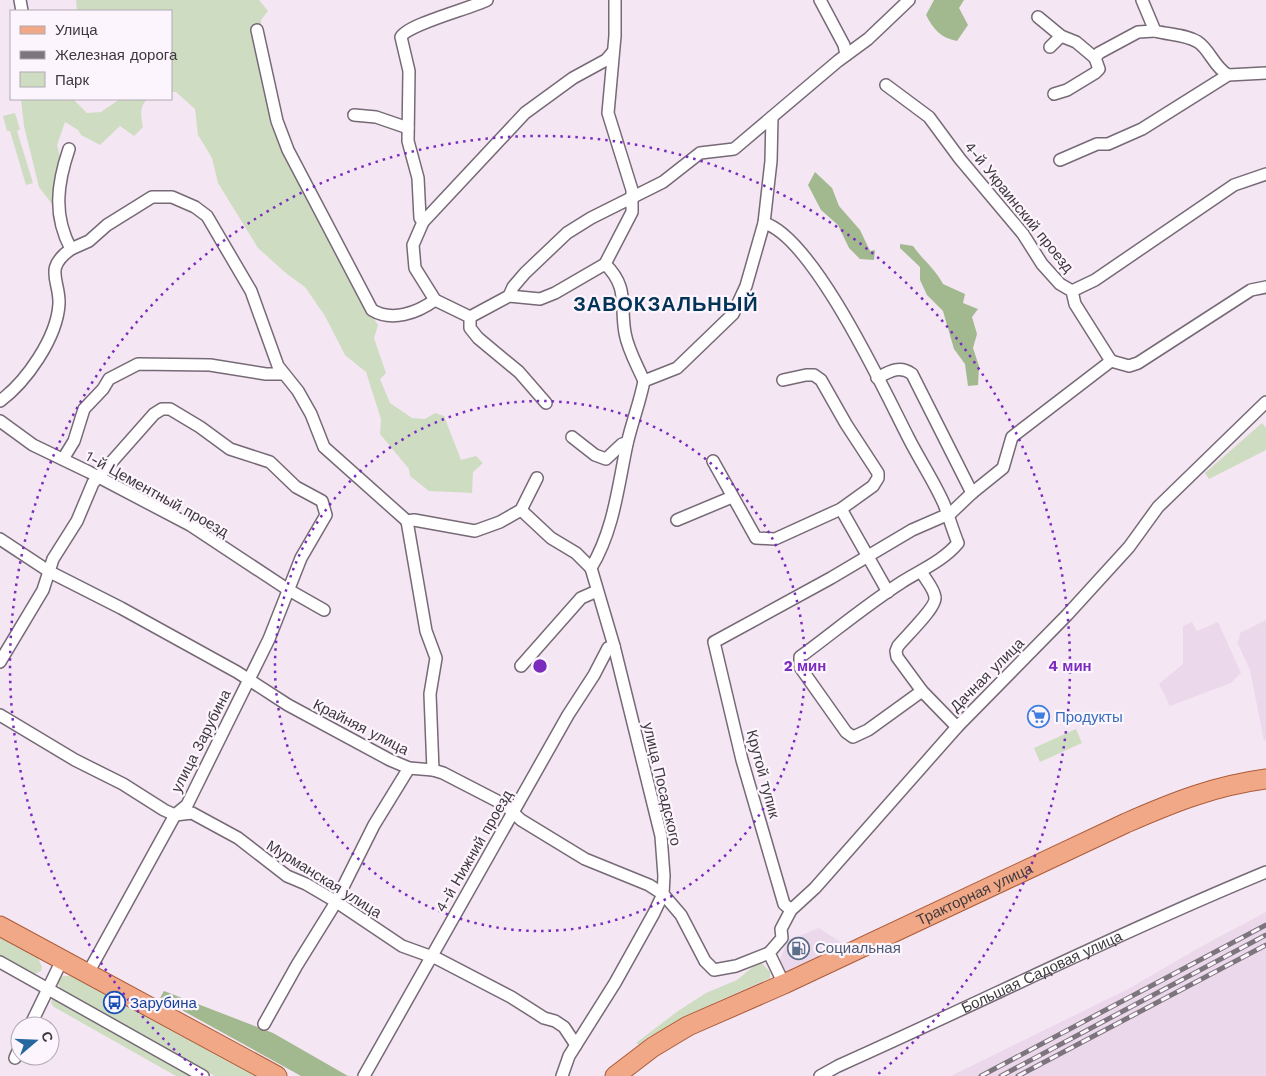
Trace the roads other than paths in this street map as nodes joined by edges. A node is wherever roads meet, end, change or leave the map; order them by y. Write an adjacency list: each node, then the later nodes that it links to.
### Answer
1 (487, 0): 20 (street)
2 (615, 0): 11 (street)
3 (820, 0): 12 (street)
4 (909, 0): 12 (street)
5 (1142, 0): 8 (street)
6 (1038, 17): 9 (street)
7 (257, 30): 32 (street)
8 (1155, 31): 13 (street); 15 (street)
9 (1061, 36): 10 (street); 13 (street)
10 (1050, 47)
11 (612, 53): 24 (street); 25 (street)
12 (846, 55): 19 (street)
13 (1095, 58): 17 (street)
14 (1266, 73): 15 (street)
15 (1228, 75): 22 (street)
16 (886, 84): 30 (street, 4-й Украинский проезд)
17 (1054, 94)
18 (354, 115): 20 (street)
19 (772, 117): 24 (street); 26 (street)
20 (408, 128): 25 (street)
21 (69, 149): 27 (street)
22 (1060, 160)
23 (1266, 174): 30 (street)
24 (634, 198): 28 (street); 31 (street)
25 (423, 222): 32 (street)
26 (764, 223): 36 (street); 37 (street)
27 (71, 249): 35 (street); 39 (street)
28 (605, 264): 31 (street); 37 (street)
29 (1266, 286): 34 (street)
30 (1072, 291): 34 (street, 4-й Украинский проезд)
31 (509, 296): 33 (street)
32 (435, 300): 33 (street)
33 (470, 317): 41 (street)
34 (1111, 361): 49 (street)
35 (283, 374): 45 (street); 55 (street)
36 (877, 378): 49 (street); 53 (street)
37 (644, 380): 44 (street)
38 (782, 380): 51 (street)
39 (0, 401)
40 (1266, 402): 71 (street, Дачная улица)
41 (546, 403)
42 (0, 421): 45 (street, 1-й Цементный проезд)
43 (572, 437): 44 (street)
44 (627, 443): 58 (street)
45 (63, 459): 47 (street, 1-й Цементный проезд)
46 (713, 461): 50 (street)
47 (98, 477): 59 (street); 61 (street, 1-й Цементный проезд); 61 (street, улица Зарубина)
48 (537, 478): 52 (street)
49 (972, 493): 53 (street)
50 (732, 497): 51 (street); 54 (street)
51 (841, 509): 57 (street)
52 (521, 510): 55 (street); 58 (street)
53 (947, 516): 57 (street); 60 (street)
54 (677, 520)
55 (407, 521): 73 (street)
56 (0, 539): 59 (street, Крайняя улица)
57 (868, 556): 63 (street); 80 (street, Крутой тупик)
58 (591, 568): 62 (street, улица Посадского)
59 (50, 572): 66 (street); 68 (street, Крайняя улица)
60 (922, 573): 63 (street); 69 (street)
61 (287, 589): 64 (street, 1-й Цементный проезд); 68 (street, улица Зарубина)
62 (597, 591): 65 (street, улица Посадского); 67 (street)
63 (888, 592): 69 (street)
64 (324, 610)
65 (614, 646): 75 (street, 4-й Нижний проезд); 78 (street, улица Посадского)
66 (0, 662)
67 (520, 666)
68 (248, 678): 72 (street, Крайняя улица); 76 (street, улица Зарубина)
69 (922, 691): 71 (street)
70 (0, 715): 76 (street, Мурманская улица)
71 (957, 726): 80 (street, Дачная улица)
72 (409, 768): 73 (street, Крайняя улица); 79 (street)
73 (433, 770): 75 (street, Крайняя улица)
74 (1266, 779): 87 (main road, Тракторная улица)
75 (514, 812): 78 (street, Крайняя улица); 83 (street, 4-й Нижний проезд)
76 (175, 815): 79 (street, Мурманская улица); 86 (street, улица Зарубина)
77 (1266, 872): 97 (street, Большая Садовая улица)
78 (663, 894): 82 (street, Крайняя улица); 91 (street, улица Посадского)
79 (335, 901): 83 (street, Мурманская улица); 90 (street)
80 (791, 910): 82 (street, Дачная улица)
81 (0, 926): 84 (main road)
82 (768, 953): 87 (street)
83 (432, 957): 91 (street, Мурманская улица); 94 (street, 4-й Нижний проезд)
84 (62, 960): 86 (main road); 88 (street)
85 (0, 962): 88 (street)
86 (88, 973): 93 (main road)
87 (784, 984): 96 (main road, Тракторная улица)
88 (49, 988): 89 (street); 92 (street)
89 (35, 1016)
90 (264, 1024)
91 (576, 1045): 95 (street, улица Посадского)
92 (203, 1076)
93 (277, 1076)
94 (364, 1076)
95 (562, 1076)
96 (614, 1076)
97 (820, 1076)

